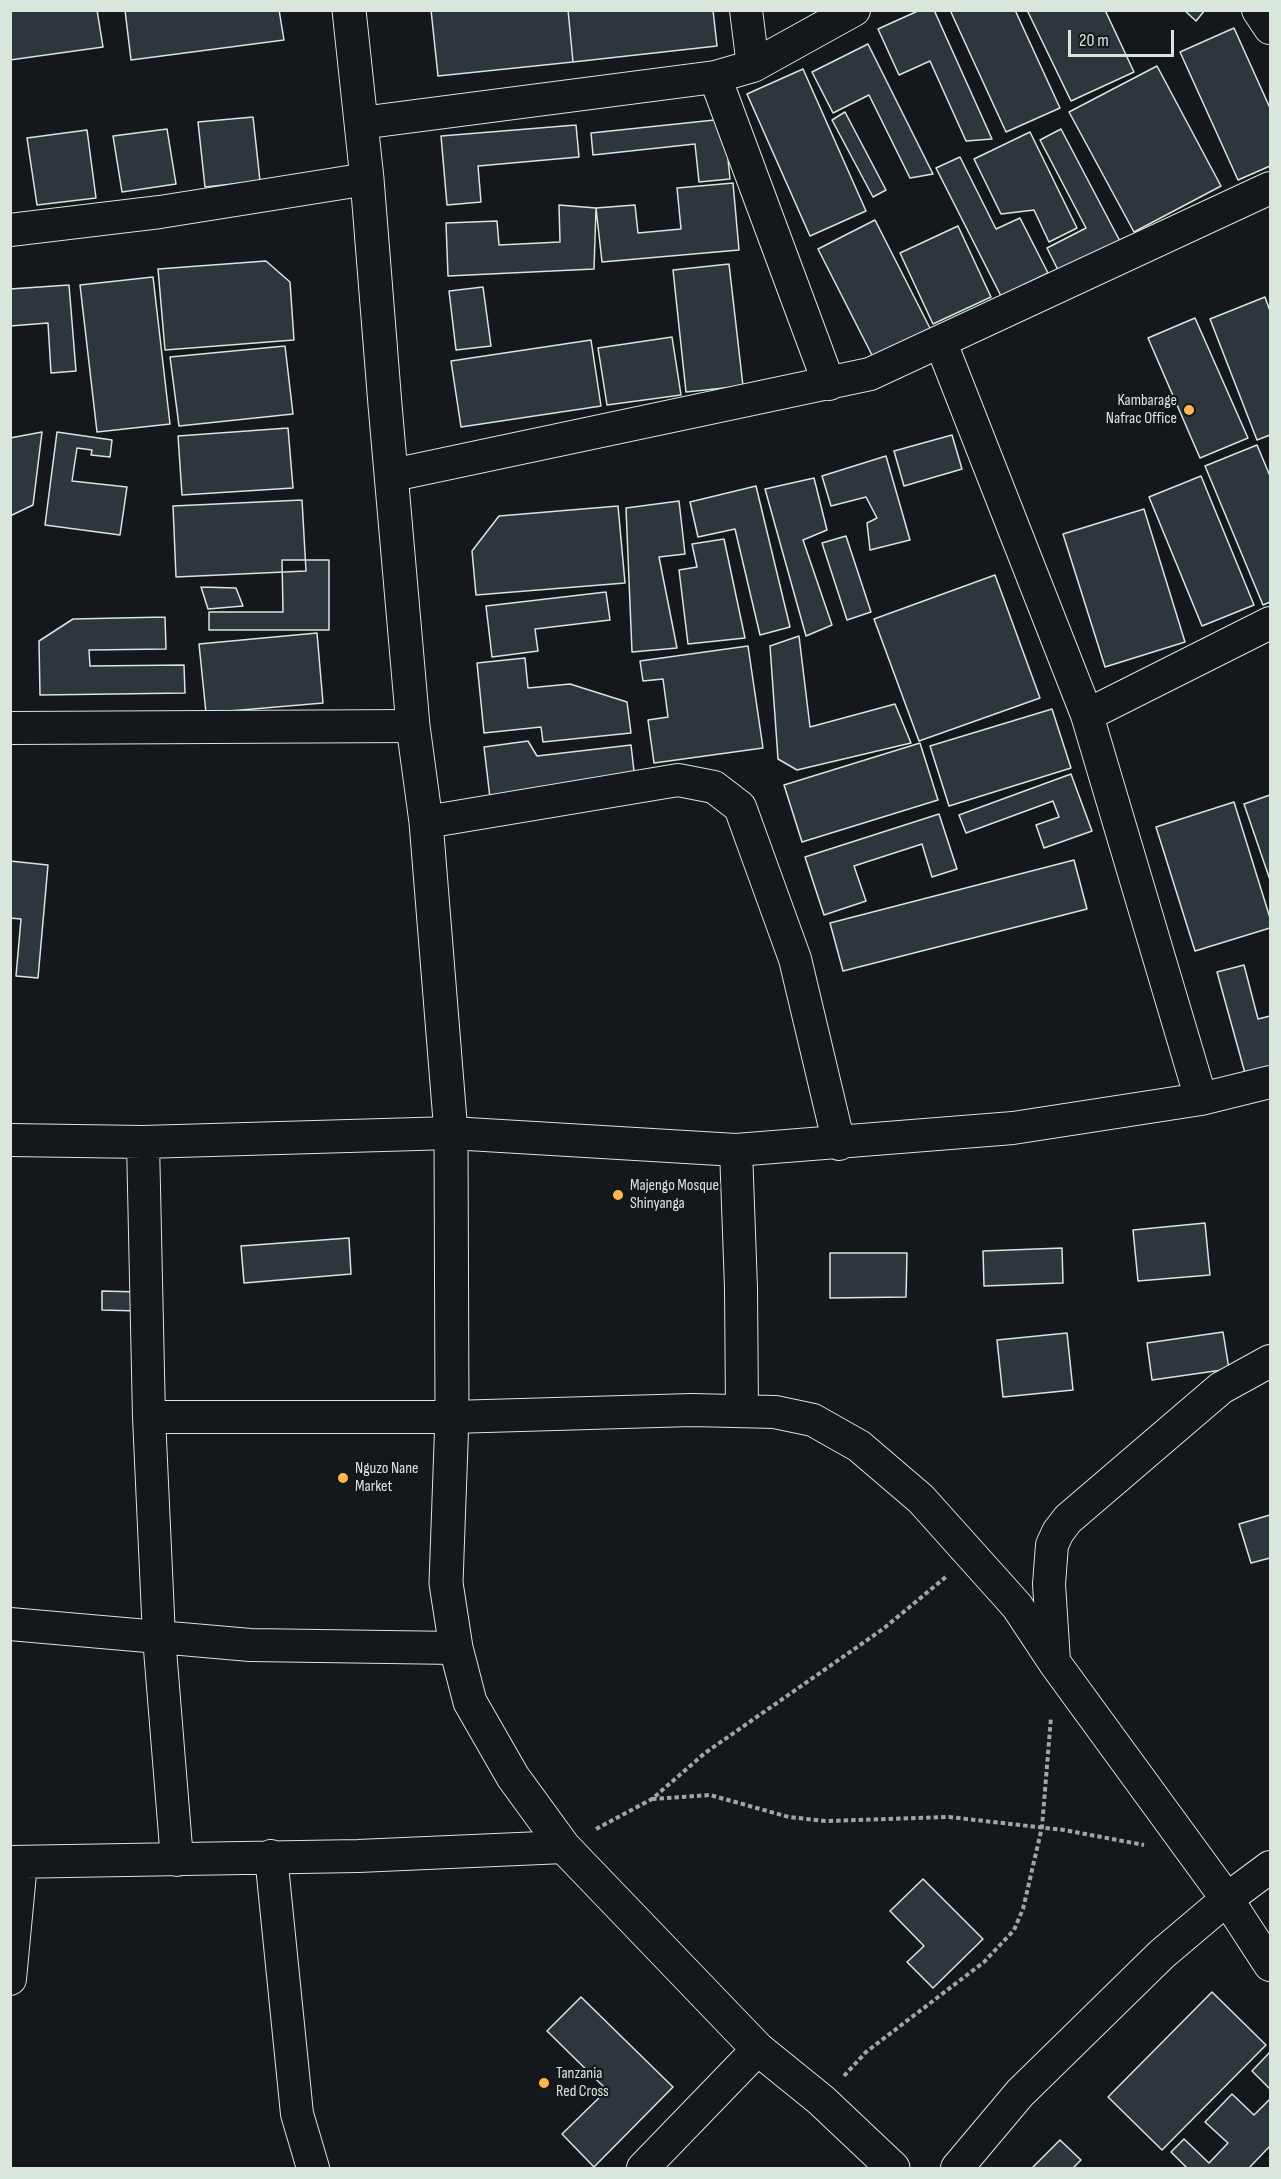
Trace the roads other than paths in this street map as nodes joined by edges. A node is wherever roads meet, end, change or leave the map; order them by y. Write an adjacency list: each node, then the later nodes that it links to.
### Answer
1 (349, 10): 8 (street)
2 (746, 10): 6 (street)
3 (854, 10): 6 (street)
4 (1258, 10): 5 (street)
5 (1270, 28)
6 (753, 66): 7 (street)
7 (715, 77): 8 (street); 13 (street)
8 (361, 123): 9 (street)
9 (367, 179): 11 (street); 14 (street)
10 (1270, 188): 12 (street)
11 (10, 230)
12 (941, 343): 13 (street); 16 (street)
13 (829, 384): 14 (street)
14 (393, 475): 17 (street)
15 (1270, 623): 16 (street)
16 (1087, 715): 21 (street)
17 (413, 726): 18 (street); 19 (street)
18 (10, 728)
19 (426, 822): 22 (street); 25 (street)
20 (1270, 1082): 21 (street)
21 (1201, 1099): 25 (street)
22 (451, 1133): 24 (street); 26 (street); 30 (street)
23 (10, 1140): 24 (street)
24 (143, 1142): 29 (street)
25 (839, 1144): 26 (street)
26 (736, 1150): 28 (street)
27 (1270, 1361): 34 (street)
28 (742, 1411): 30 (street); 34 (street)
29 (149, 1417): 30 (street); 32 (street)
30 (452, 1417): 33 (street)
31 (10, 1624): 32 (street)
32 (159, 1637): 33 (street); 37 (street)
33 (456, 1648): 35 (street)
34 (1054, 1662): 40 (street)
35 (564, 1847): 36 (street); 43 (street)
36 (271, 1856): 37 (street); 44 (street)
37 (177, 1860): 38 (street)
38 (16, 1863): 42 (street)
39 (1270, 1867): 40 (street)
40 (1227, 1899): 41 (street); 47 (street)
41 (1270, 1965)
42 (10, 1979)
43 (758, 2049): 45 (street); 46 (street)
44 (313, 2169)
45 (643, 2169)
46 (893, 2169)
47 (957, 2169)

